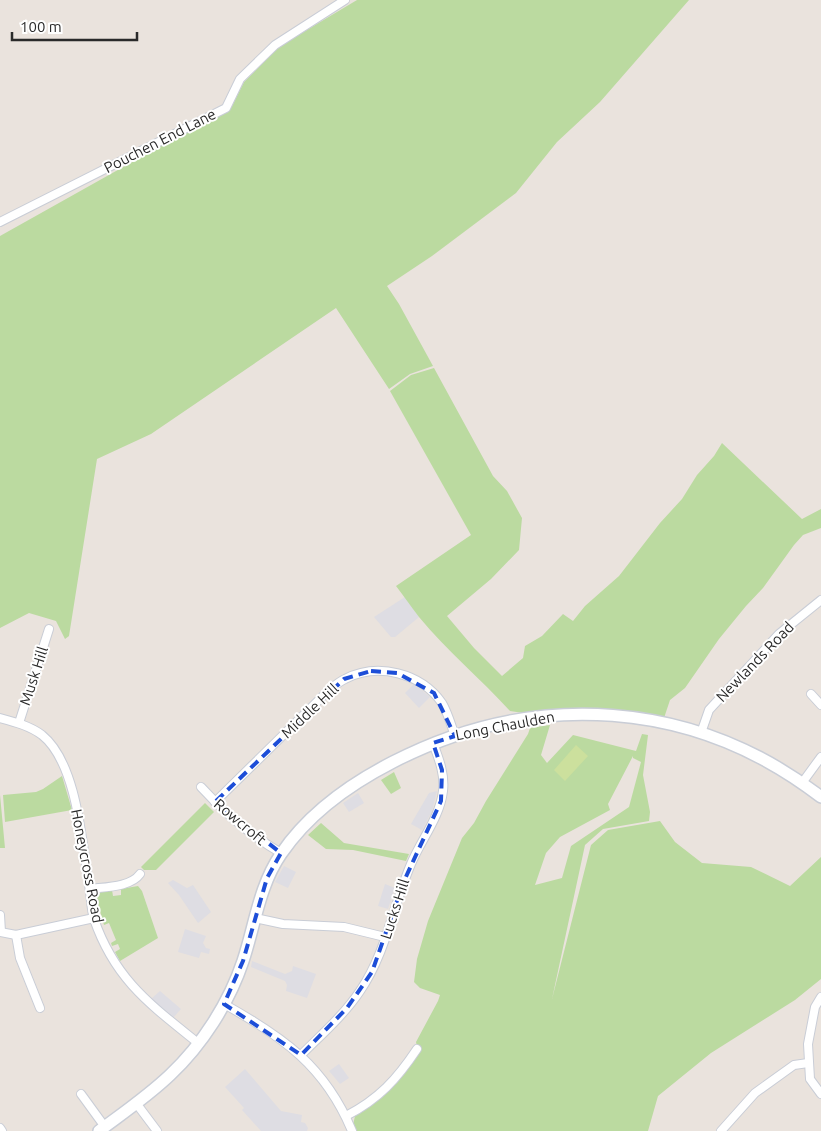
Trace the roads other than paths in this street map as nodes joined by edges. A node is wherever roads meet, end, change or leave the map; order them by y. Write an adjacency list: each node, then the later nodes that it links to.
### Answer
1 (346, 0): 2 (street, Pouchen End Lane)
2 (0, 222)
3 (821, 600): 9 (street, Newlands Road)
4 (49, 629): 8 (street, Musk Hill)
5 (811, 694): 6 (street)
6 (821, 705)
7 (0, 718): 8 (street, Honeycross Road)
8 (19, 724): 19 (street, Honeycross Road)
9 (700, 733): 10 (street, Long Chaulden); 13 (street, Long Chaulden)
10 (455, 736): 11 (street, Long Chaulden); 16 (street, Middle Hill)
11 (433, 743): 17 (street, Long Chaulden); 25 (street, Lucks Hill)
12 (821, 757): 13 (street)
13 (802, 783): 15 (street, Long Chaulden)
14 (201, 787): 16 (street, Rowcroft)
15 (821, 797)
16 (215, 802): 17 (street, Rowcroft)
17 (281, 853): 22 (street, Long Chaulden)
18 (140, 874): 19 (street)
19 (90, 889): 21 (street, Honeycross Road)
20 (0, 915): 23 (street)
21 (94, 918): 24 (street); 29 (street, Honeycross Road)
22 (255, 918): 25 (street); 27 (street, Long Chaulden)
23 (1, 932): 24 (street)
24 (16, 935): 28 (street)
25 (385, 937): 31 (street, Lucks Hill)
26 (821, 997): 32 (street)
27 (224, 1004): 29 (street, Long Chaulden); 31 (street)
28 (40, 1008)
29 (198, 1043): 35 (street, Long Chaulden)
30 (417, 1049): 36 (street)
31 (301, 1055): 36 (street)
32 (808, 1063): 34 (street); 40 (street)
33 (81, 1094): 37 (street)
34 (821, 1094)
35 (136, 1103): 37 (street, Long Chaulden); 38 (street)
36 (346, 1116): 39 (street)
37 (102, 1129)
38 (157, 1131)
39 (352, 1131)
40 (721, 1131)

